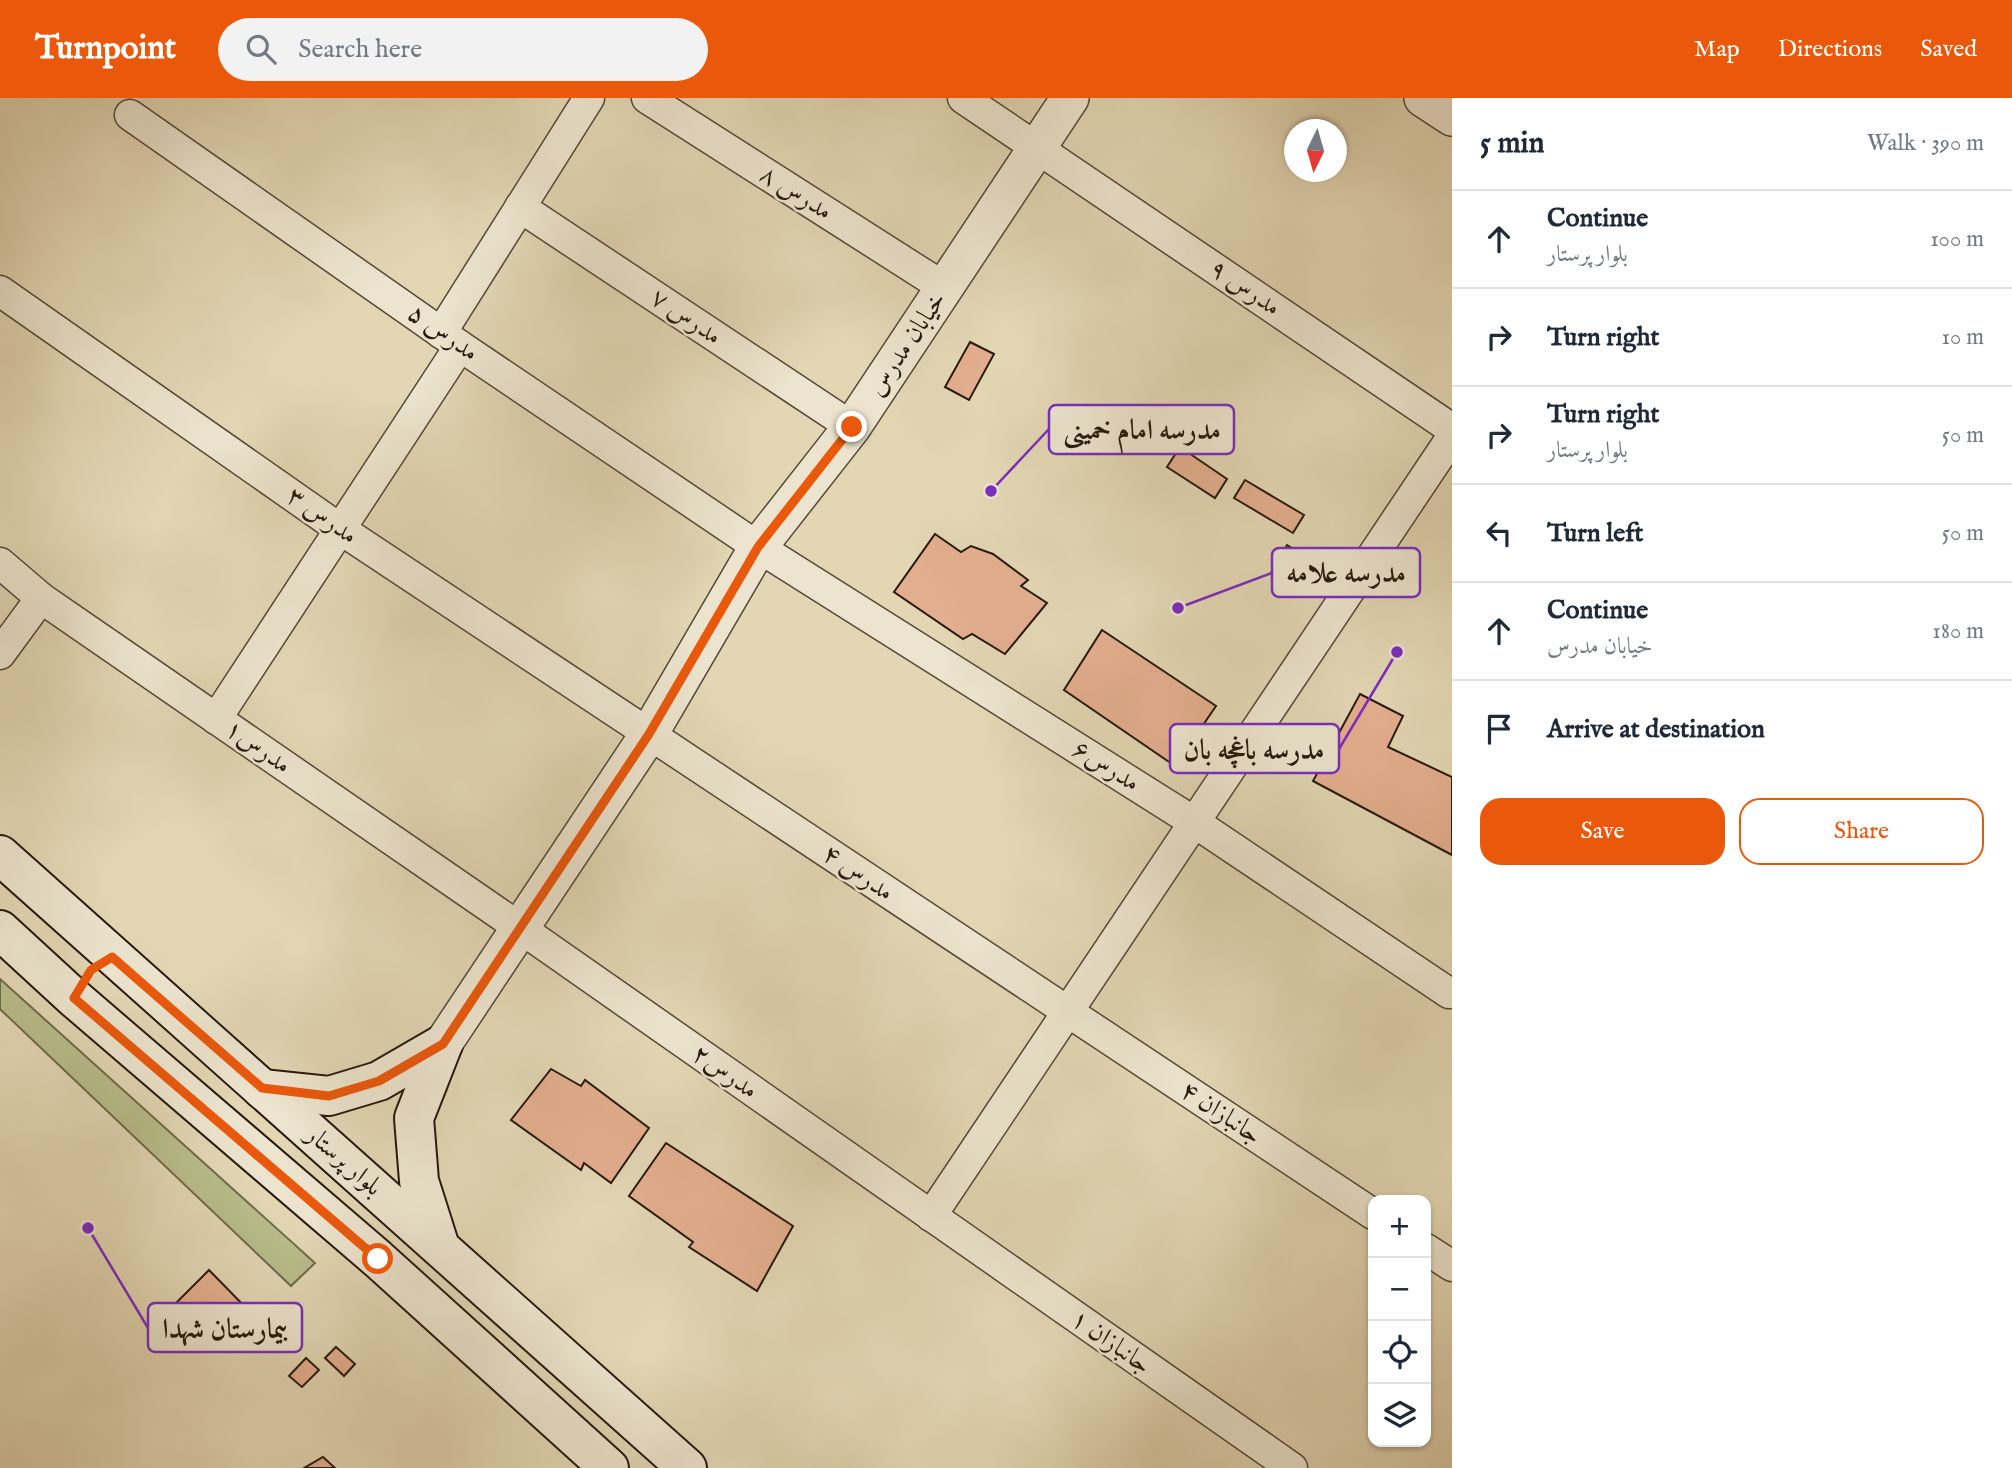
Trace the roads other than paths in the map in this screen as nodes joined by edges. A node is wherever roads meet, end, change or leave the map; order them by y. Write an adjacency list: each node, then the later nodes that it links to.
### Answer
1 (589, 98): 9 (street)
2 (647, 98): 10 (street, مدرس ۸)
3 (962, 98): 8 (street, مدرس ۹)
4 (1070, 98): 8 (street, خیابان مدرس)
5 (1423, 98): 7 (street)
6 (130, 115): 12 (street, مدرس ۵)
7 (1452, 117)
8 (1038, 147): 10 (street, خیابان مدرس); 14 (street, مدرس ۹)
9 (520, 207): 12 (street); 13 (street, مدرس ۷)
10 (945, 288): 13 (street, خیابان مدرس)
11 (0, 291): 16 (street, مدرس ۳)
12 (451, 339): 16 (street); 17 (street, مدرس ۵)
13 (852, 427): 17 (street, خیابان مدرس)
14 (1452, 429)
15 (1452, 437): 23 (street)
16 (340, 529): 21 (street); 22 (street, مدرس ۳)
17 (758, 547): 22 (street, خیابان مدرس); 23 (street, مدرس۶)
18 (0, 563): 19 (street, مدرس۱)
19 (41, 598): 20 (street); 21 (street, مدرس۱)
20 (0, 654)
21 (216, 719): 25 (street, مدرس۱)
22 (649, 734): 25 (street, خیابان مدرس); 30 (street, مدرس ۴)
23 (1194, 822): 28 (street, مدرس۶); 30 (street)
24 (0, 855): 27 (main road, بلوار پرستار)
25 (520, 928): 31 (street, خیابان مدرس); 34 (street, مدرس۲)
26 (0, 930): 29 (main road, بلوار پرستار)
27 (112, 957): 29 (main road); 32 (main road, بلوار پرستار)
28 (1449, 993)
29 (74, 998): 38 (main road, بلوار پرستار)
30 (1068, 1012): 33 (street, جانبازان ۴); 34 (street)
31 (443, 1044): 32 (main road); 35 (main road)
32 (262, 1088): 35 (main road, بلوار پرستار)
33 (1368, 1211)
34 (931, 1216): 40 (street, جانبازان ۱)
35 (439, 1244): 39 (main road, بلوار پرستار)
36 (1431, 1252): 37 (street)
37 (1452, 1266)
38 (609, 1468)
39 (687, 1468)
40 (1292, 1468)

